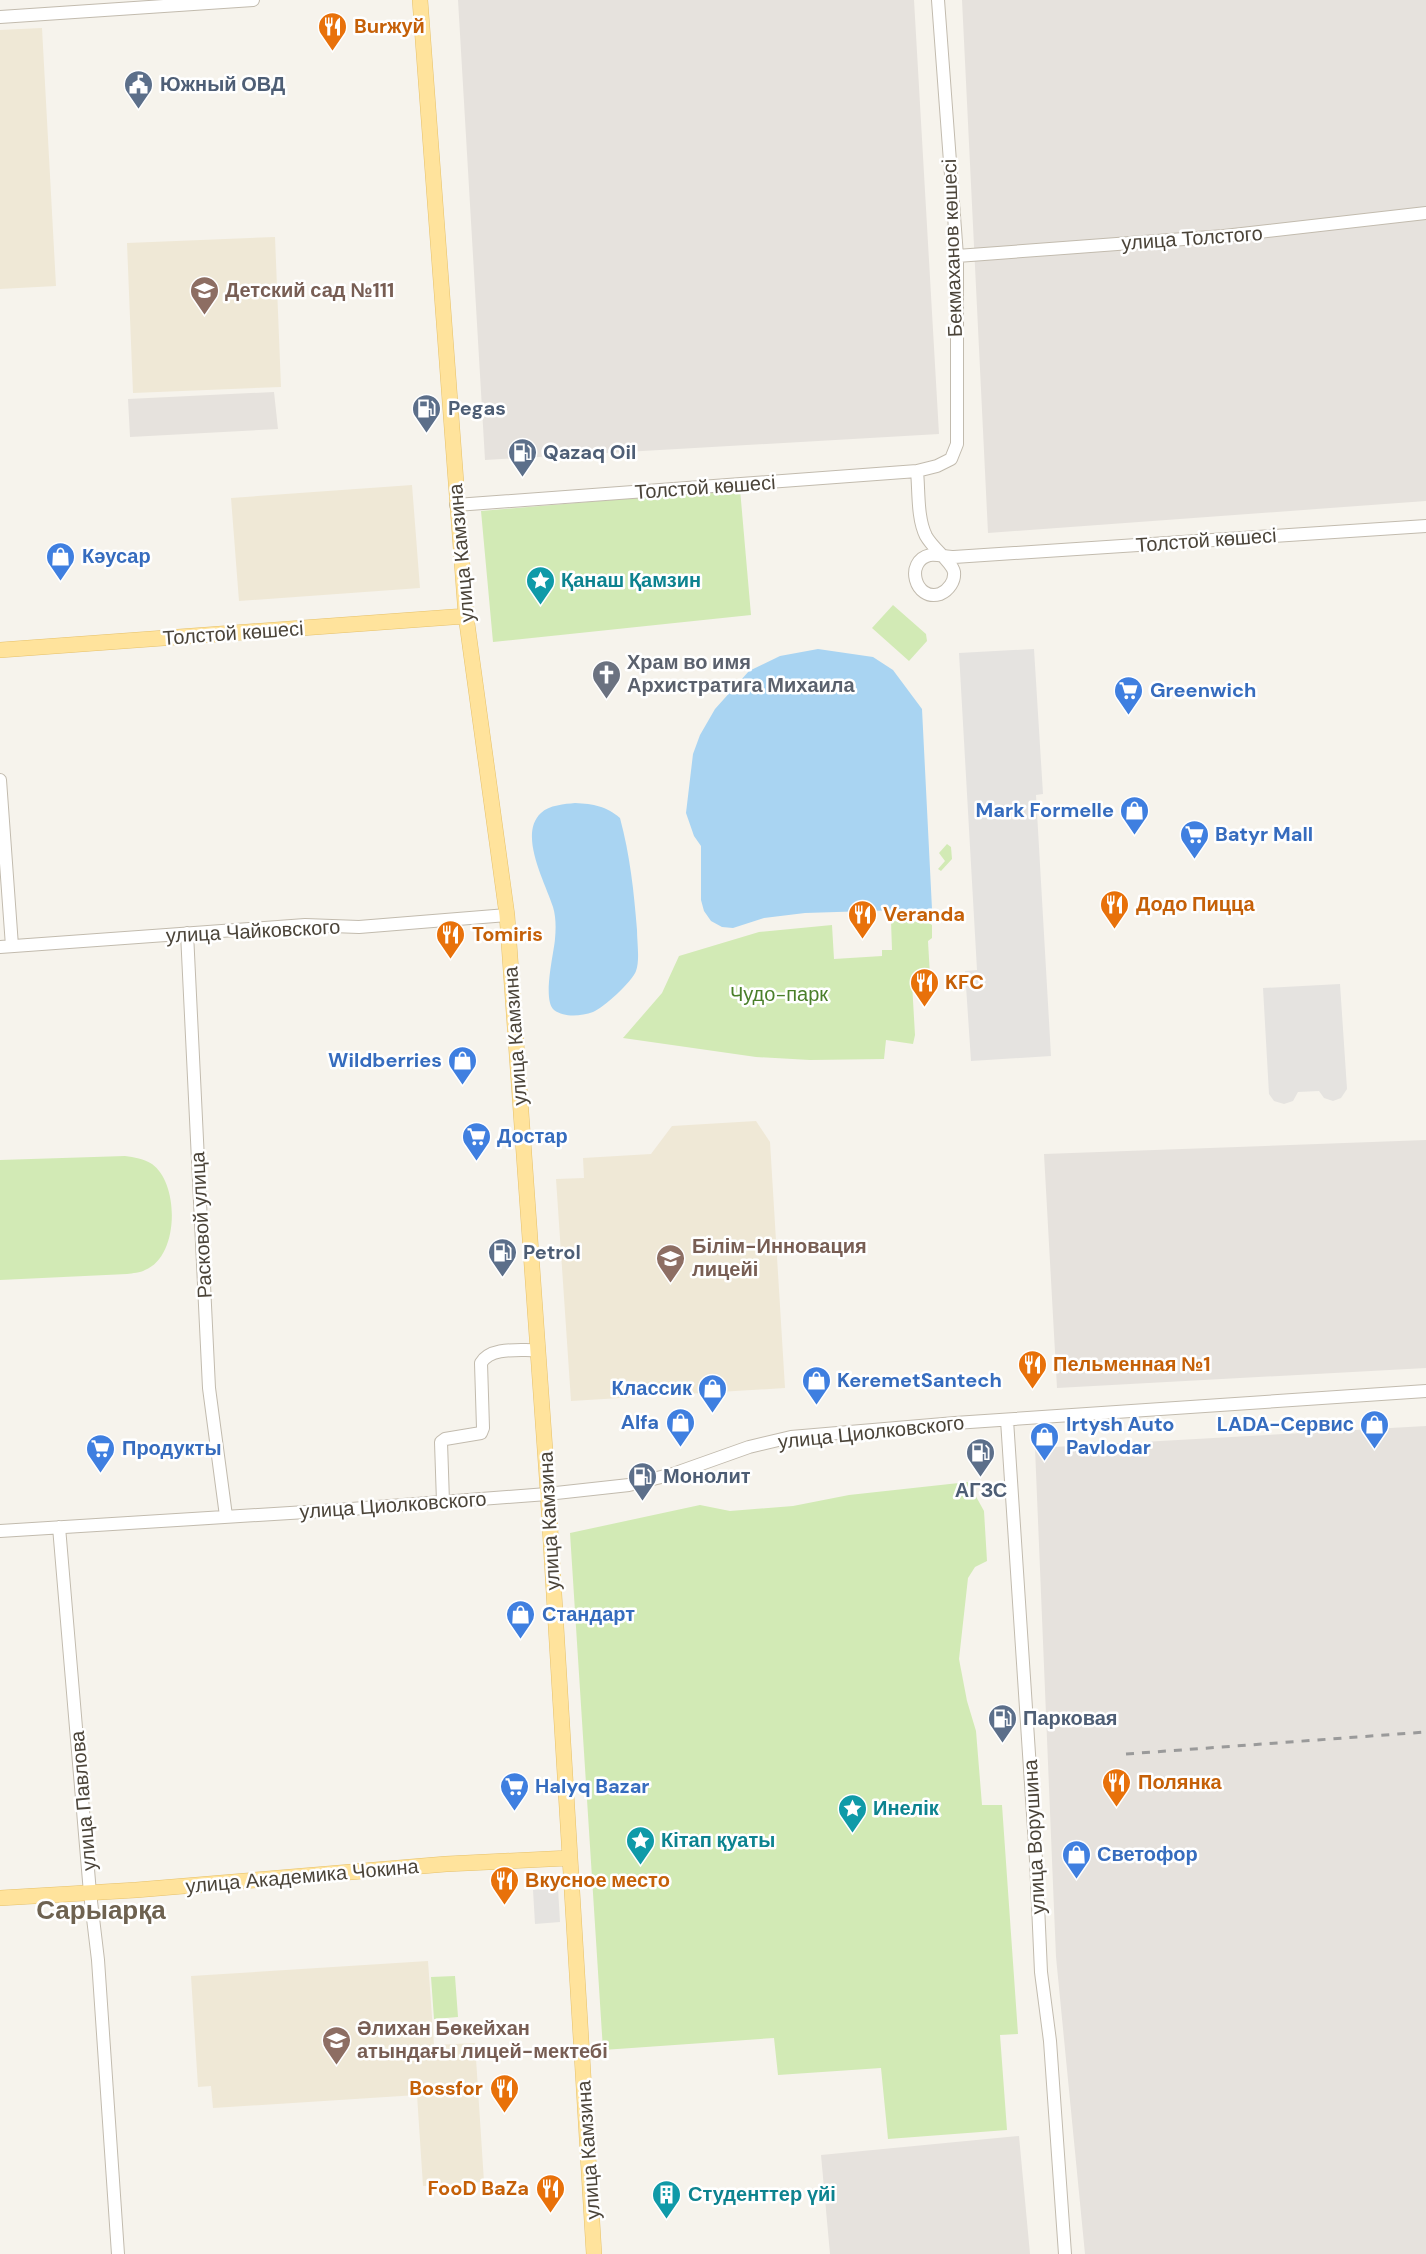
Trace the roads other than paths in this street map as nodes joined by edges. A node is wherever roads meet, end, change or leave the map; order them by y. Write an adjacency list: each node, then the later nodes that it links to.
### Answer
1 (253, 0): 4 (street)
2 (420, 0): 8 (main road, улица Камзина)
3 (938, 0): 6 (street, Бекмаханов көшесі)
4 (0, 17)
5 (1426, 213): 6 (street, улица Толстого)
6 (957, 256): 7 (street, Бекмаханов көшесі)
7 (917, 471): 8 (street, Толстой көшесі); 10 (street)
8 (456, 505): 15 (main road, улица Камзина)
9 (1426, 526): 11 (street, Толстой көшесі)
10 (924, 532): 12 (street); 13 (street)
11 (987, 555): 12 (street); 14 (street)
12 (942, 556): 13 (street); 14 (street)
13 (917, 564): 14 (street)
14 (954, 579)
15 (466, 616): 16 (main road, Толстой көшесі); 18 (main road, улица Камзина)
16 (0, 650)
17 (0, 780): 20 (street)
18 (507, 915): 19 (street, улица Чайковского); 21 (main road, улица Камзина)
19 (187, 933): 20 (street, улица Чайковского); 26 (street, Расковой улица)
20 (6, 946)
21 (538, 1350): 24 (main road, улица Камзина); 25 (street)
22 (1426, 1391): 23 (street, улица Циолковского)
23 (1007, 1420): 24 (street, улица Циолковского); 34 (street, улица Ворушина)
24 (548, 1494): 25 (street, улица Циолковского); 29 (main road, улица Камзина)
25 (443, 1502): 26 (street, улица Циолковского)
26 (226, 1516): 27 (street, улица Циолковского)
27 (59, 1527): 28 (street, улица Циолковского); 30 (street, улица Павлова)
28 (0, 1531)
29 (569, 1858): 30 (main road, улица Академика Чокина); 33 (main road, улица Камзина)
30 (90, 1893): 31 (main road, улица Академика Чокина); 32 (street, улица Павлова)
31 (0, 1898)
32 (118, 2254)
33 (594, 2254)
34 (1065, 2254)

